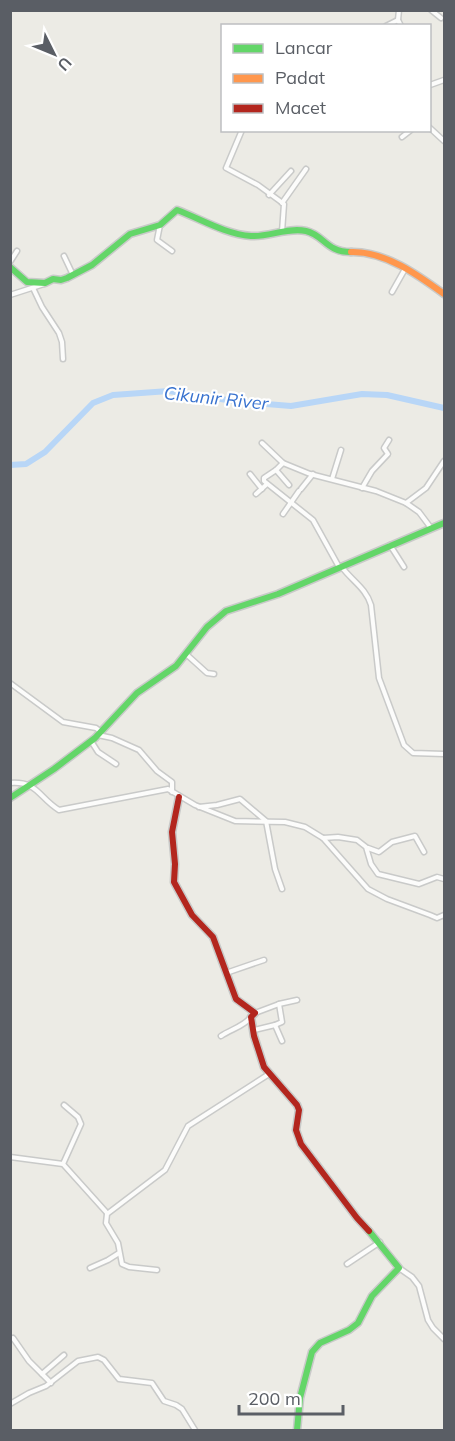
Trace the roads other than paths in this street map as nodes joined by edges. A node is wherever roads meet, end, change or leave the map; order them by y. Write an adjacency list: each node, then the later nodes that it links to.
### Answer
1 (399, 10): 4 (street)
2 (405, 10): 4 (street)
3 (431, 10): 5 (street)
4 (397, 18): 6 (street); 7 (street)
5 (441, 18)
6 (389, 24)
7 (399, 24)
8 (431, 130): 12 (street)
9 (241, 132): 15 (street)
10 (408, 132): 11 (street)
11 (402, 137)
12 (444, 141)
13 (306, 169): 16 (street)
14 (291, 171): 15 (street)
15 (269, 195): 16 (street)
16 (282, 202): 18 (street)
17 (160, 225): 18 (street); 20 (street); 24 (street)
18 (282, 233): 23 (street)
19 (17, 251): 22 (street)
20 (172, 251)
21 (64, 256): 24 (street)
22 (10, 265): 25 (street)
23 (405, 269): 27 (street); 28 (street)
24 (73, 275): 25 (street)
25 (45, 283): 26 (street)
26 (33, 288): 29 (street); 30 (street)
27 (392, 292)
28 (444, 294)
29 (10, 295)
30 (63, 359)
31 (388, 440): 42 (street)
32 (262, 443): 35 (street)
33 (341, 450): 39 (street)
34 (444, 461): 46 (street)
35 (283, 464): 36 (street); 38 (street)
36 (276, 470): 40 (street); 41 (street)
37 (250, 474): 43 (street)
38 (313, 474): 39 (street); 45 (street)
39 (332, 479): 42 (street)
40 (267, 484): 43 (street); 45 (street)
41 (289, 484)
42 (362, 488): 46 (street)
43 (262, 489): 44 (street)
44 (256, 494)
45 (291, 502): 47 (street); 51 (street)
46 (406, 503): 49 (street)
47 (283, 514)
48 (444, 523): 49 (street)
49 (431, 528): 50 (street)
50 (390, 545): 51 (street); 52 (street)
51 (340, 567): 53 (street); 58 (street)
52 (404, 567)
53 (186, 654): 54 (street); 56 (street)
54 (214, 674)
55 (10, 683): 56 (street)
56 (100, 734): 57 (street); 62 (street)
57 (91, 741): 59 (street); 61 (street)
58 (444, 754)
59 (116, 764)
60 (10, 783): 61 (street)
61 (28, 786): 62 (street); 64 (street)
62 (172, 792): 63 (street)
63 (179, 797): 65 (street); 74 (street)
64 (10, 798)
65 (199, 807): 66 (street); 66 (street)
66 (266, 821): 67 (street); 71 (street)
67 (323, 838): 68 (street); 72 (street)
68 (366, 847): 69 (street); 70 (street)
69 (424, 852)
70 (444, 879)
71 (282, 890)
72 (444, 915)
73 (264, 960): 74 (street)
74 (226, 973): 77 (street)
75 (297, 1000): 76 (street)
76 (279, 1004): 77 (street); 78 (street)
77 (253, 1015): 79 (street); 80 (street)
78 (275, 1025): 79 (street); 81 (street)
79 (254, 1030): 82 (street)
80 (221, 1036)
81 (282, 1041)
82 (269, 1074): 86 (street); 87 (street)
83 (64, 1105): 85 (street)
84 (10, 1157): 85 (street)
85 (63, 1164): 86 (street)
86 (107, 1214): 88 (street)
87 (380, 1242): 89 (street); 91 (street)
88 (119, 1252): 90 (street); 92 (street)
89 (347, 1264)
90 (90, 1268)
91 (399, 1268): 94 (street); 100 (street)
92 (157, 1270)
93 (13, 1338): 96 (street)
94 (444, 1339)
95 (64, 1355): 96 (street)
96 (42, 1374): 97 (street)
97 (51, 1383): 98 (street); 99 (street)
98 (10, 1404)
99 (195, 1431)
100 (297, 1431)

